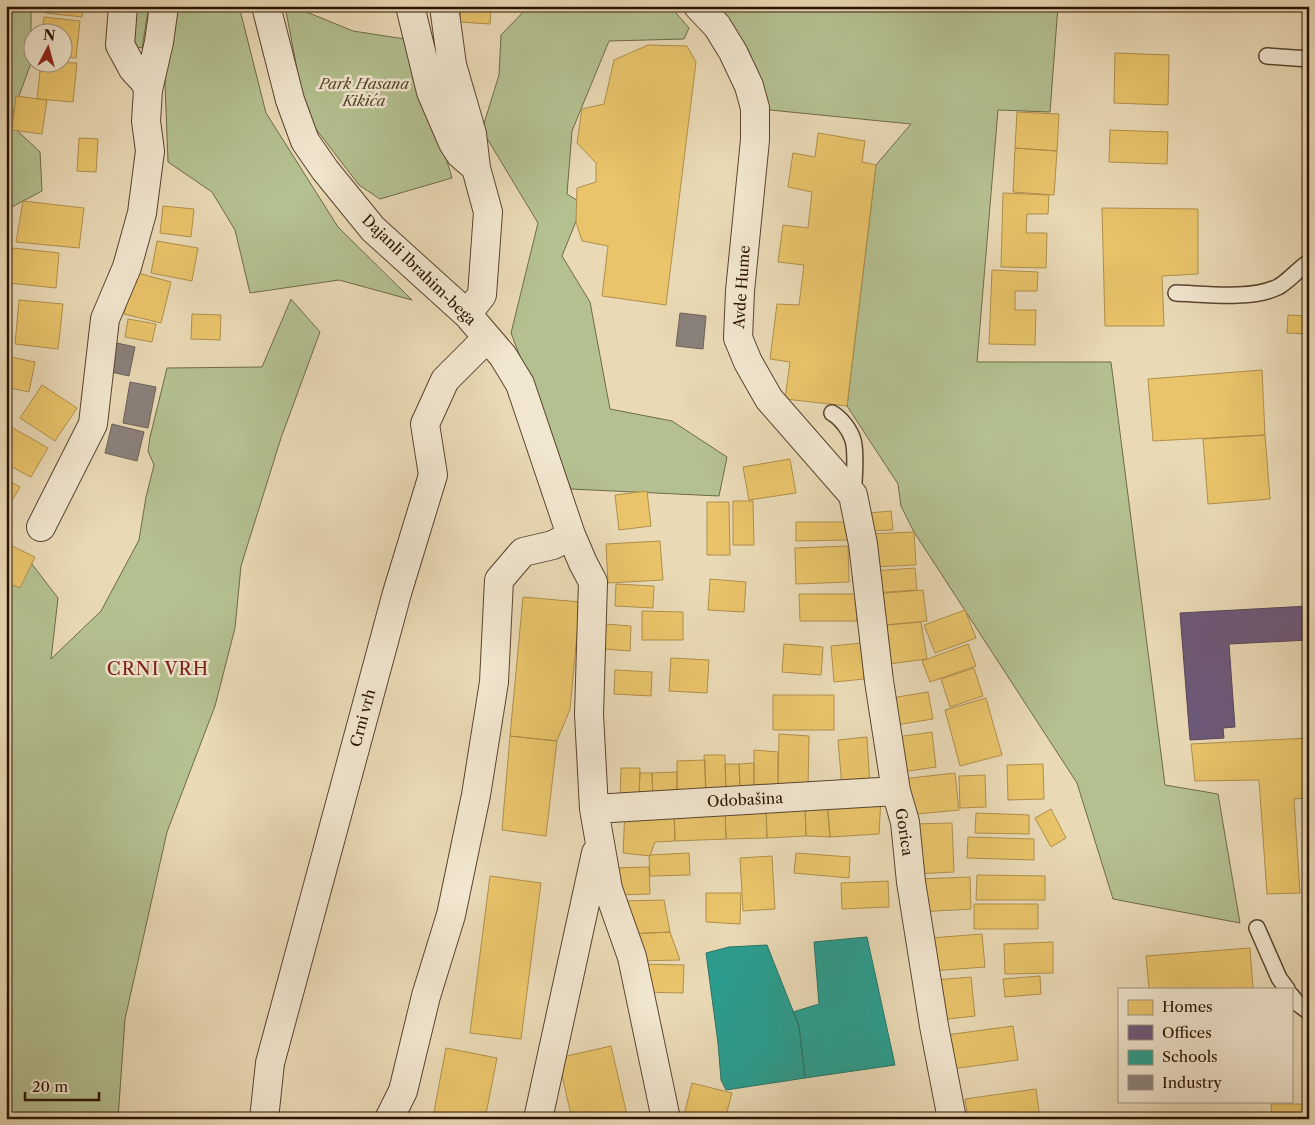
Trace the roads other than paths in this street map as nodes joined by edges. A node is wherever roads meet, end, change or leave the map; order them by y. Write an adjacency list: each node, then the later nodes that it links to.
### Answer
1 (123, 6): 9 (street)
2 (164, 6): 9 (street)
3 (266, 6): 13 (street, Dajanli Ibrahim-bega)
4 (410, 6): 10 (street)
5 (444, 6): 10 (street)
6 (698, 6): 16 (street, Avde Hume)
7 (1267, 56): 8 (lane)
8 (1309, 59)
9 (148, 90): 17 (street)
10 (476, 168): 13 (street)
11 (1309, 262): 12 (lane)
12 (1176, 293)
13 (467, 314): 14 (street, Dajanli Ibrahim-bega)
14 (487, 338): 18 (street, Dajanli Ibrahim-bega); 27 (street, Crni vrh)
15 (832, 413): 16 (lane)
16 (853, 495): 19 (street, Avde Hume)
17 (41, 527)
18 (572, 535): 21 (street); 28 (street)
19 (863, 544): 20 (street, Gorica)
20 (896, 791): 21 (street, Odobašina); 31 (street, Gorica)
21 (594, 809): 22 (street)
22 (599, 839): 29 (street); 30 (street)
23 (1257, 928): 24 (lane)
24 (1286, 988)
25 (1292, 996): 26 (lane)
26 (1309, 1012)
27 (264, 1119)
28 (389, 1119)
29 (538, 1119)
30 (666, 1119)
31 (952, 1119)

